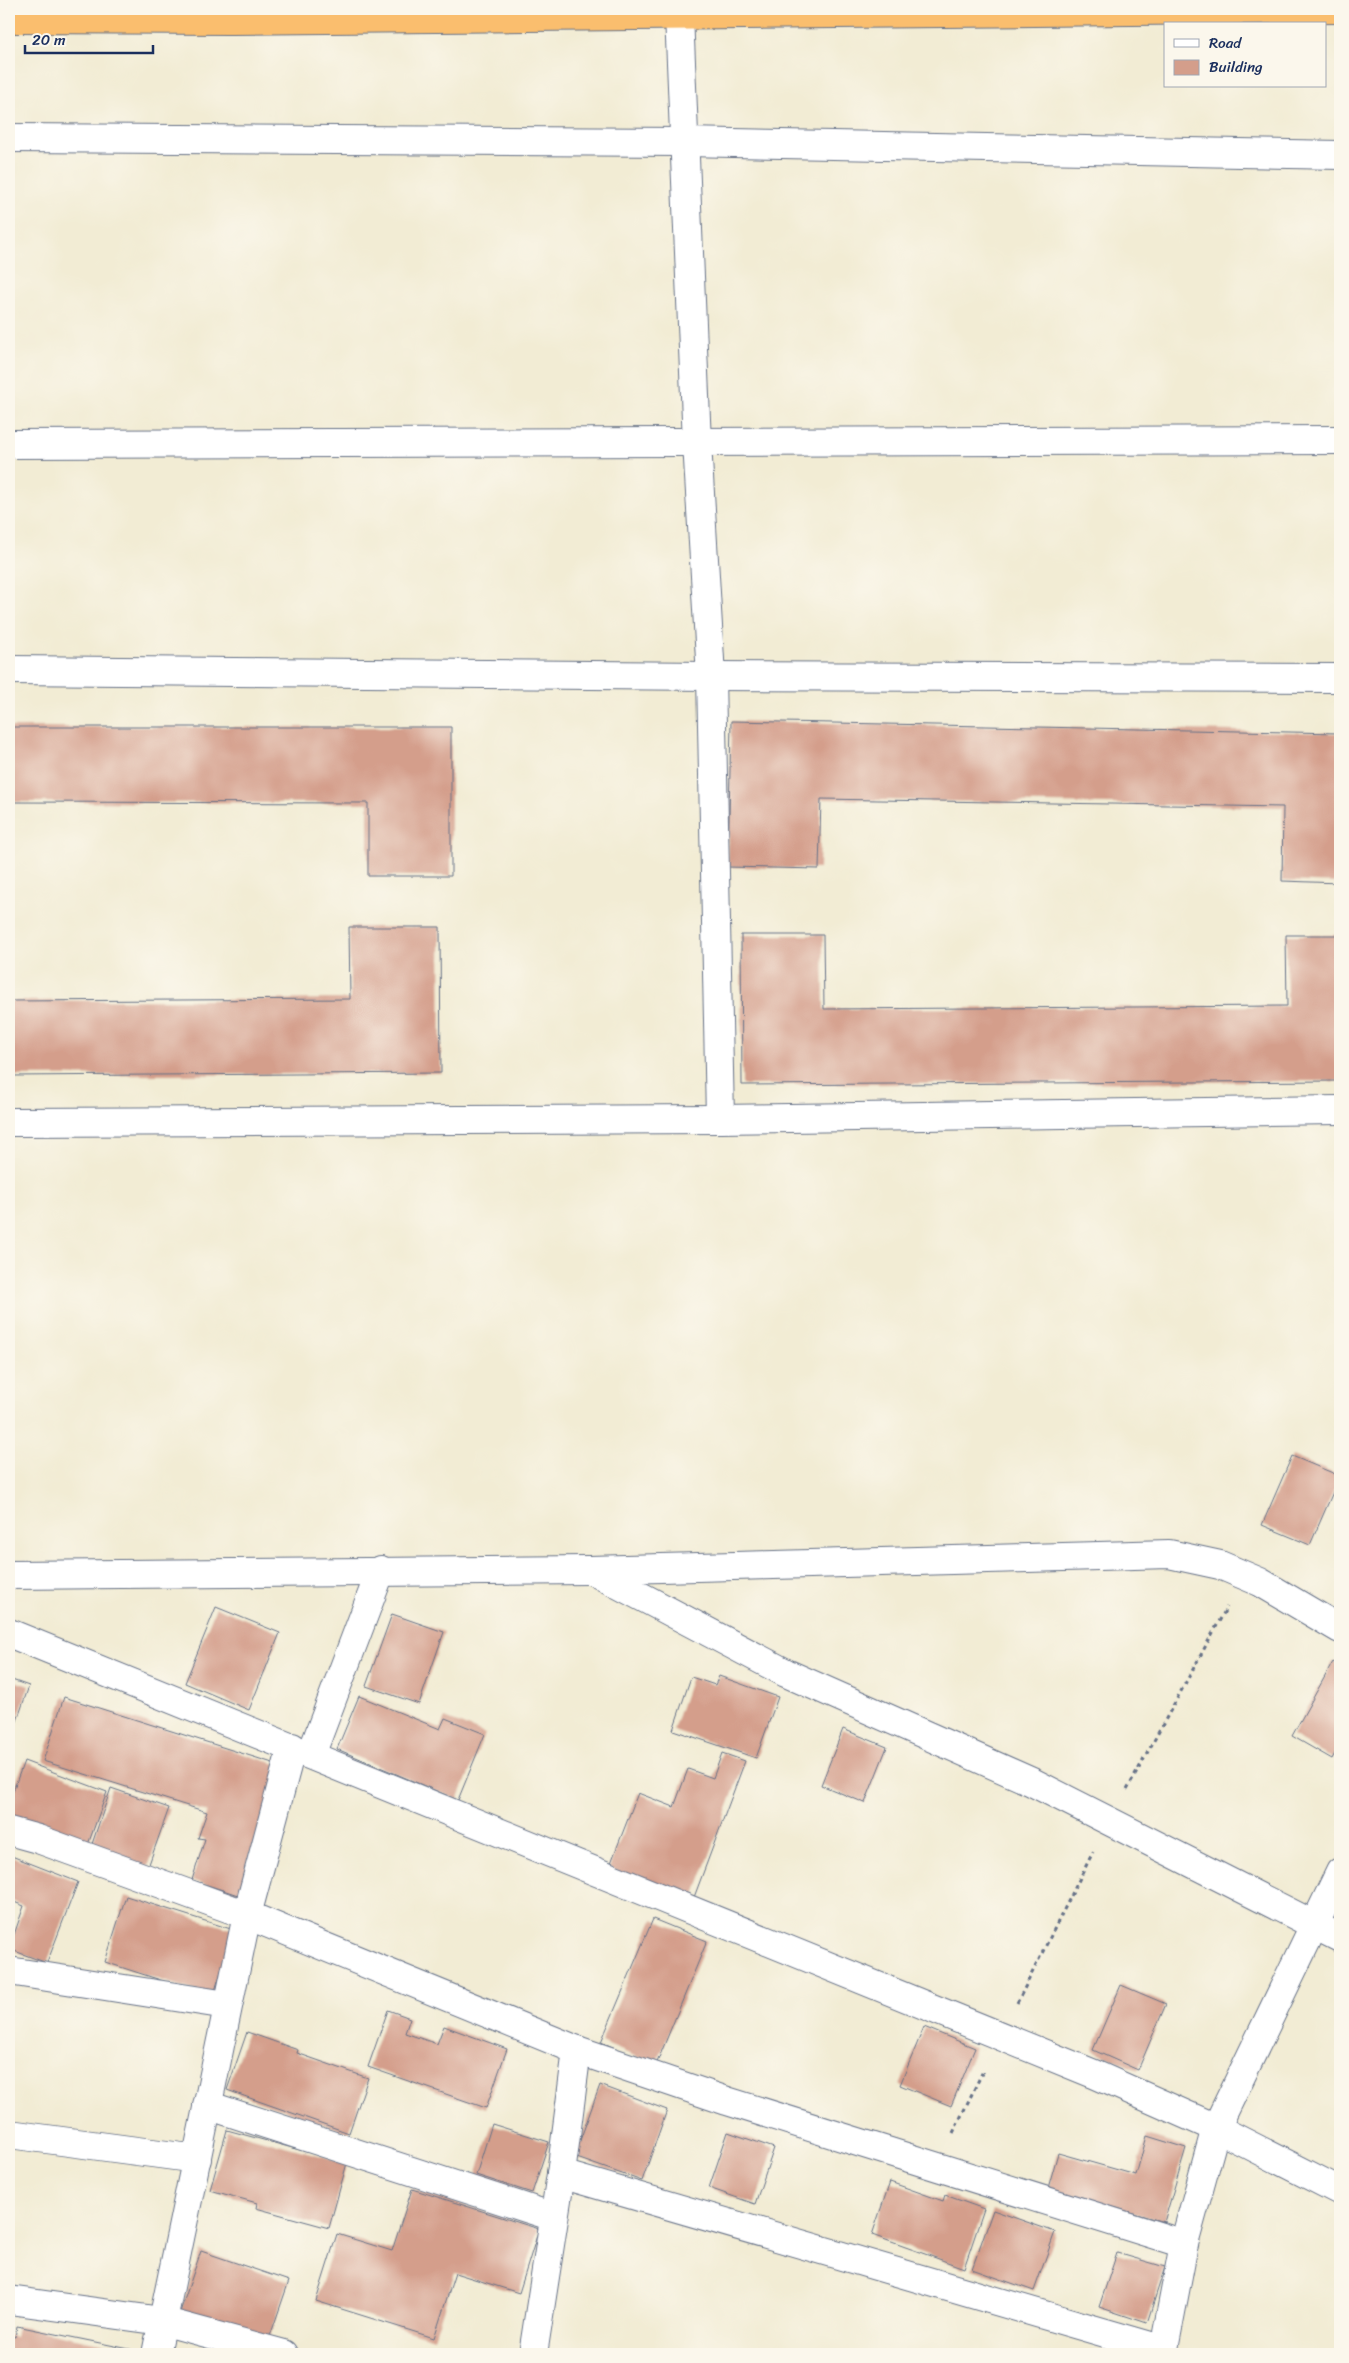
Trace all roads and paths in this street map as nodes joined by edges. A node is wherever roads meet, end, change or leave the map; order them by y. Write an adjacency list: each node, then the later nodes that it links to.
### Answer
1 (1340, 9): 2 (highway)
2 (679, 15): 3 (highway); 5 (street)
3 (9, 19)
4 (9, 138): 5 (street)
5 (685, 142): 6 (street); 8 (street)
6 (1340, 155)
7 (1340, 440): 8 (street)
8 (697, 443): 9 (street); 11 (street)
9 (9, 444)
10 (9, 670): 11 (street)
11 (712, 676): 12 (street); 14 (street)
12 (1340, 678)
13 (1340, 1110): 14 (street)
14 (720, 1119): 15 (street)
15 (9, 1122)
16 (381, 1570): 17 (street); 18 (street); 22 (street)
17 (590, 1570): 19 (street); 23 (street)
18 (9, 1575)
19 (1245, 1576): 20 (street); 23 (path)
20 (1340, 1629)
21 (9, 1633): 22 (street)
22 (301, 1751): 26 (street); 31 (street)
23 (1110, 1820): 27 (street); 31 (path)
24 (9, 1831): 26 (street)
25 (1340, 1872): 27 (street)
26 (247, 1915): 30 (street); 32 (street)
27 (1314, 1924): 28 (street); 34 (street)
28 (1340, 1938)
29 (9, 1971): 30 (street)
30 (227, 2005): 33 (street)
31 (1000, 2036): 34 (street); 37 (path)
32 (577, 2050): 37 (street); 38 (street)
33 (208, 2105): 36 (street); 40 (street)
34 (1216, 2128): 39 (street); 41 (street)
35 (9, 2134): 36 (street)
36 (197, 2159): 43 (street)
37 (936, 2167): 41 (street)
38 (561, 2174): 40 (street); 44 (street)
39 (1340, 2191)
40 (554, 2217): 47 (street)
41 (1184, 2244): 44 (street)
42 (9, 2300): 43 (street)
43 (162, 2321): 45 (street); 46 (street)
44 (1164, 2352)
45 (156, 2354)
46 (284, 2354)
47 (533, 2354)

